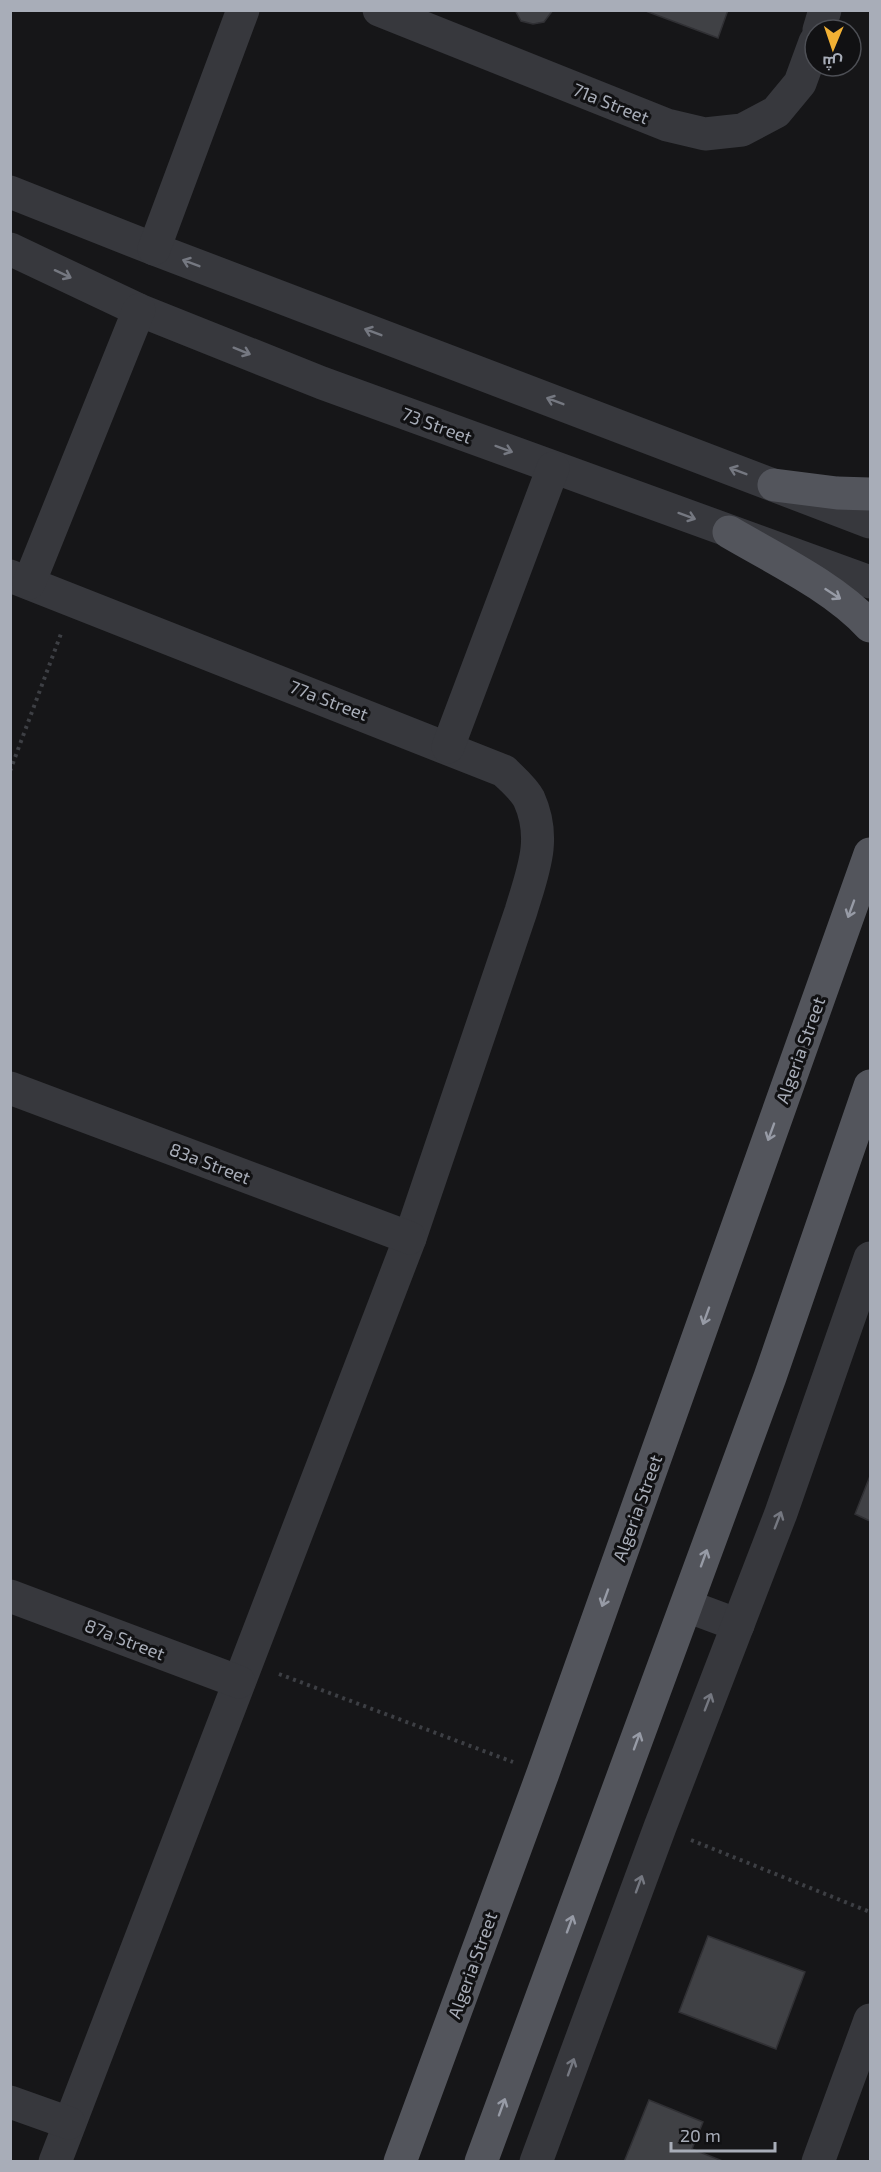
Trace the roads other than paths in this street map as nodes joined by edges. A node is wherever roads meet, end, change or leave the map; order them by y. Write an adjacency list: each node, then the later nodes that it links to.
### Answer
1 (243, 10): 6 (street)
2 (379, 10): 3 (street, 71a Street)
3 (803, 75)
4 (10, 192): 6 (street)
5 (10, 249): 7 (street, 73 Street, one-way to 7)
6 (154, 249): 9 (street, one-way to 6)
7 (139, 310): 8 (street, 73 Street, one-way to 8); 13 (street)
8 (554, 468): 12 (street, 73 Street, one-way to 12); 16 (street)
9 (774, 485): 10 (main road); 11 (street)
10 (870, 495)
11 (870, 522)
12 (729, 532): 14 (street, 73 Street); 15 (main road, one-way to 15)
13 (20, 579): 16 (street, 77a Street)
14 (870, 582)
15 (870, 626)
16 (448, 747): 20 (street, 77a Street)
17 (870, 854): 30 (main road, Algeria Street, one-way to 30)
18 (870, 1086): 23 (main road, one-way to 18)
19 (10, 1088): 20 (street, 83a Street)
20 (410, 1238): 25 (street, 77a Street)
21 (870, 1258): 24 (street, one-way to 21)
22 (10, 1596): 25 (street, 87a Street)
23 (687, 1606): 24 (street); 31 (main road, one-way to 23)
24 (738, 1625): 32 (street, one-way to 24)
25 (243, 1672): 28 (street, 77a Street)
26 (870, 2020): 33 (street)
27 (10, 2102): 28 (street)
28 (69, 2124): 29 (street, 77a Street)
29 (55, 2162)
30 (400, 2162)
31 (481, 2162)
32 (536, 2162)
33 (818, 2162)

